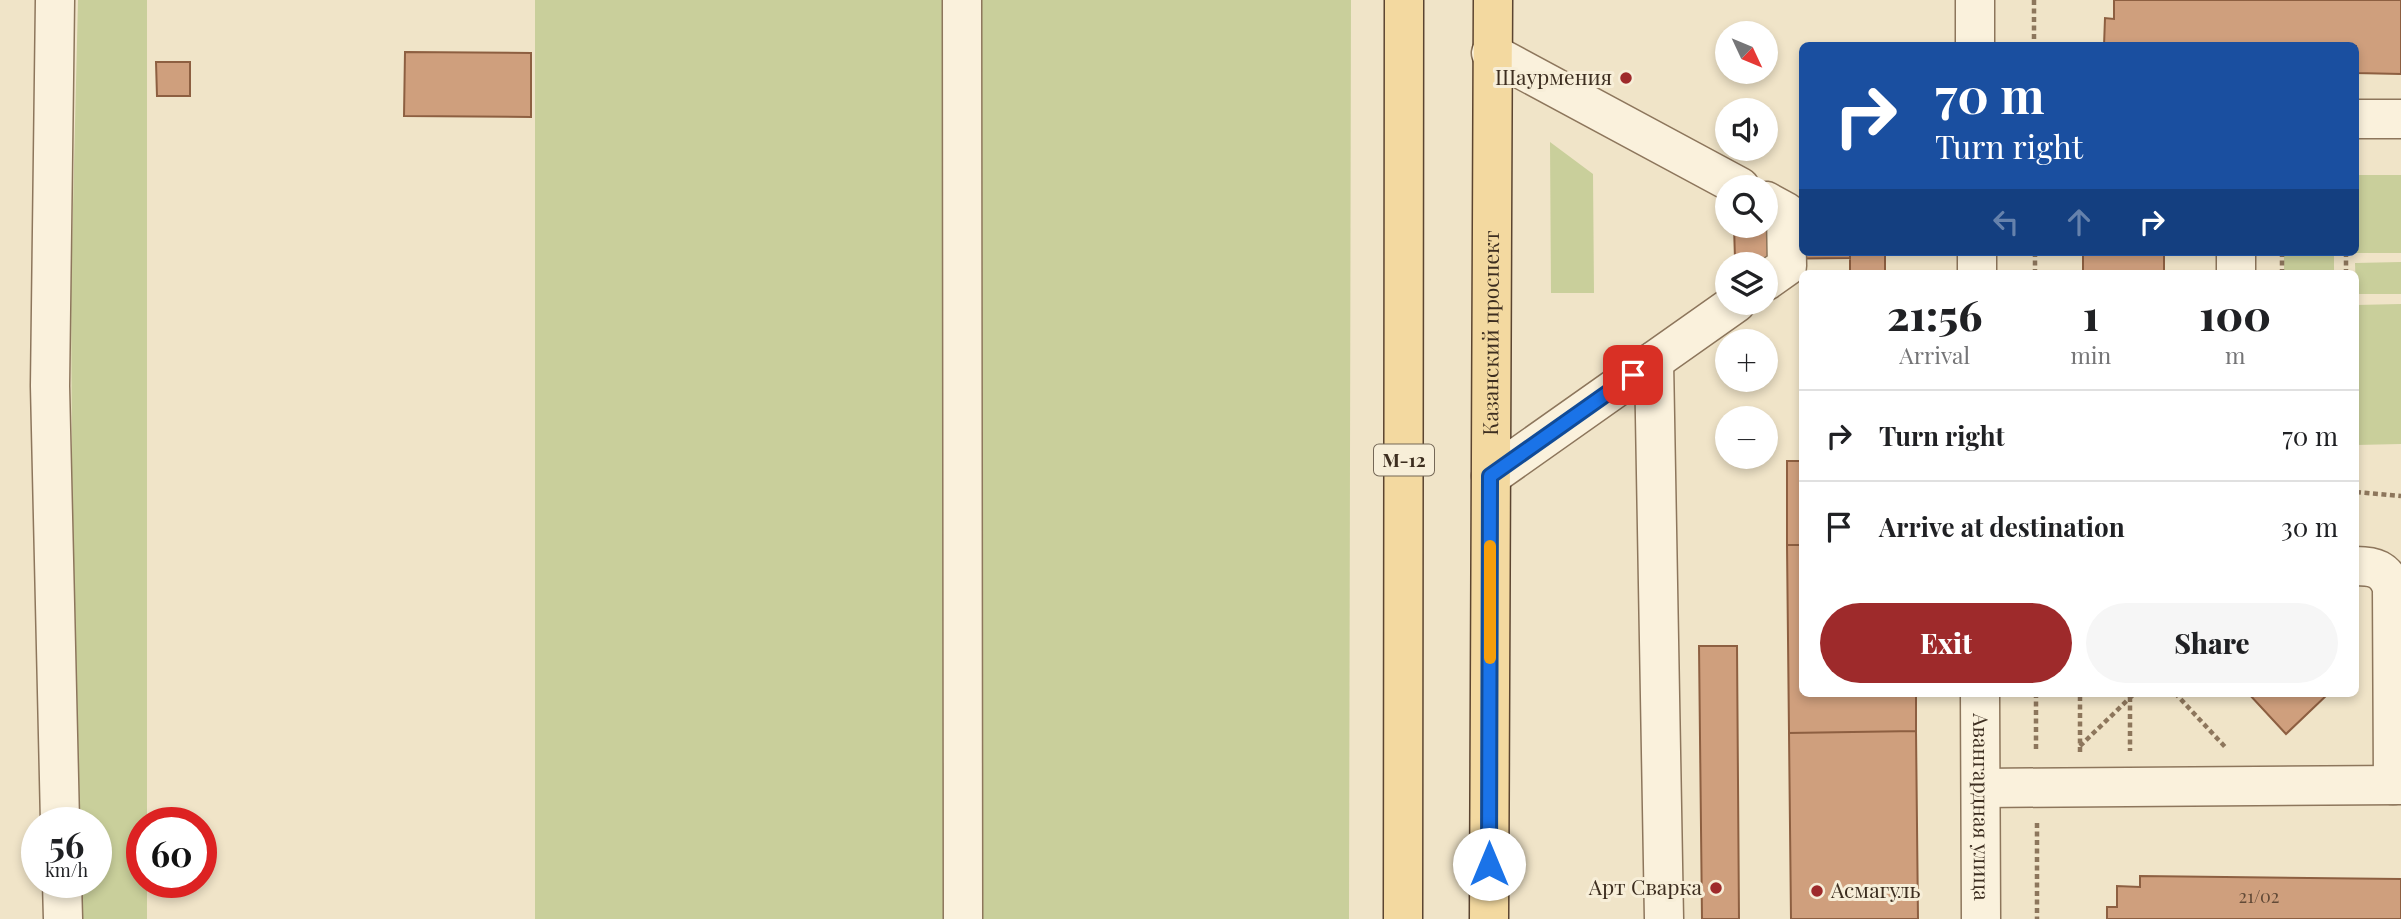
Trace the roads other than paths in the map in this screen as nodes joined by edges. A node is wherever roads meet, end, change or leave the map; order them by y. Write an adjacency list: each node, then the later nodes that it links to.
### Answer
1 (55, 0): 20 (street)
2 (962, 0): 23 (street)
3 (1404, 0): 24 (main road, М-12)
4 (1493, 0): 7 (main road, Казанский проспект)
5 (1975, 0): 6 (street)
6 (1975, 42)
7 (1491, 53): 10 (street); 15 (main road, Казанский проспект)
8 (2359, 119): 9 (street)
9 (2401, 119)
10 (1719, 175)
11 (1778, 208): 12 (street)
12 (1778, 272)
13 (1719, 315): 14 (street)
14 (1654, 361): 15 (street); 26 (street)
15 (1490, 476): 25 (main road, Казанский проспект)
16 (2359, 566): 18 (street)
17 (1980, 697): 19 (street, Авангардная улица)
18 (2397, 785): 19 (street)
19 (1981, 788): 27 (street, Авангардная улица)
20 (60, 807)
21 (62, 898): 22 (street)
22 (63, 919)
23 (963, 919)
24 (1404, 919)
25 (1489, 919)
26 (1664, 919)
27 (1981, 919)

